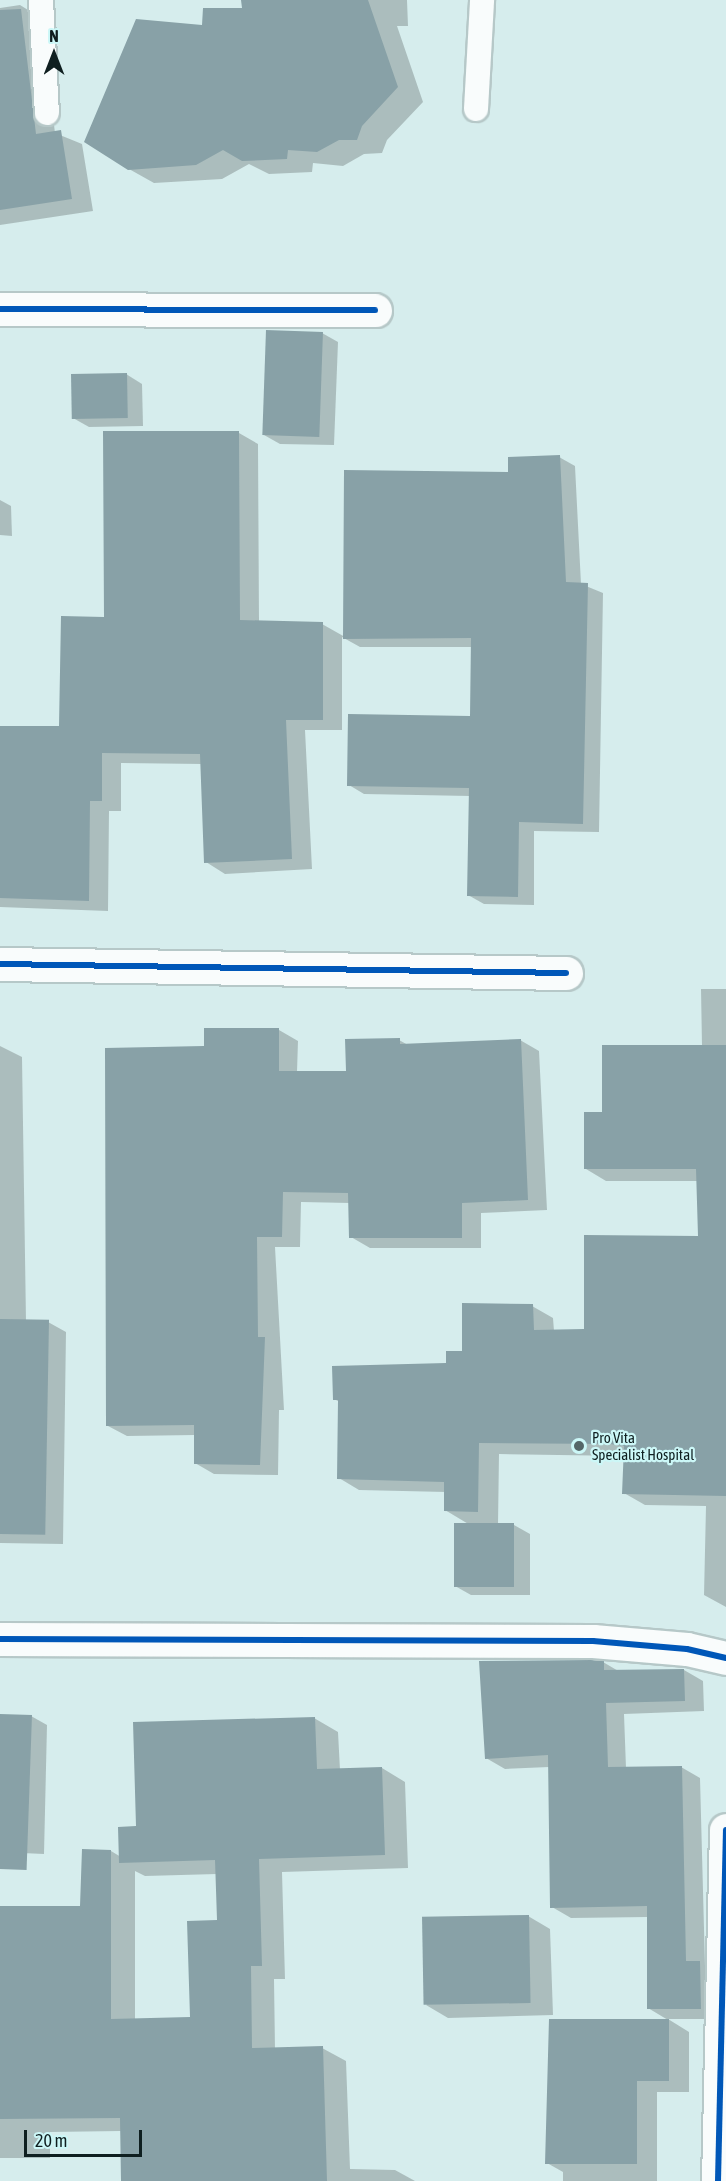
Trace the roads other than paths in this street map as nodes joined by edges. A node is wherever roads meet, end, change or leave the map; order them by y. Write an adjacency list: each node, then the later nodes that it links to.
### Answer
1 (41, 0): 4 (lane)
2 (482, 0): 3 (lane)
3 (476, 109)
4 (47, 113)
5 (0, 309): 6 (street)
6 (375, 310)
7 (0, 964): 8 (street)
8 (566, 973)
9 (0, 1639): 10 (street)
10 (726, 1658)
11 (726, 1830): 12 (street)
12 (718, 2181)

